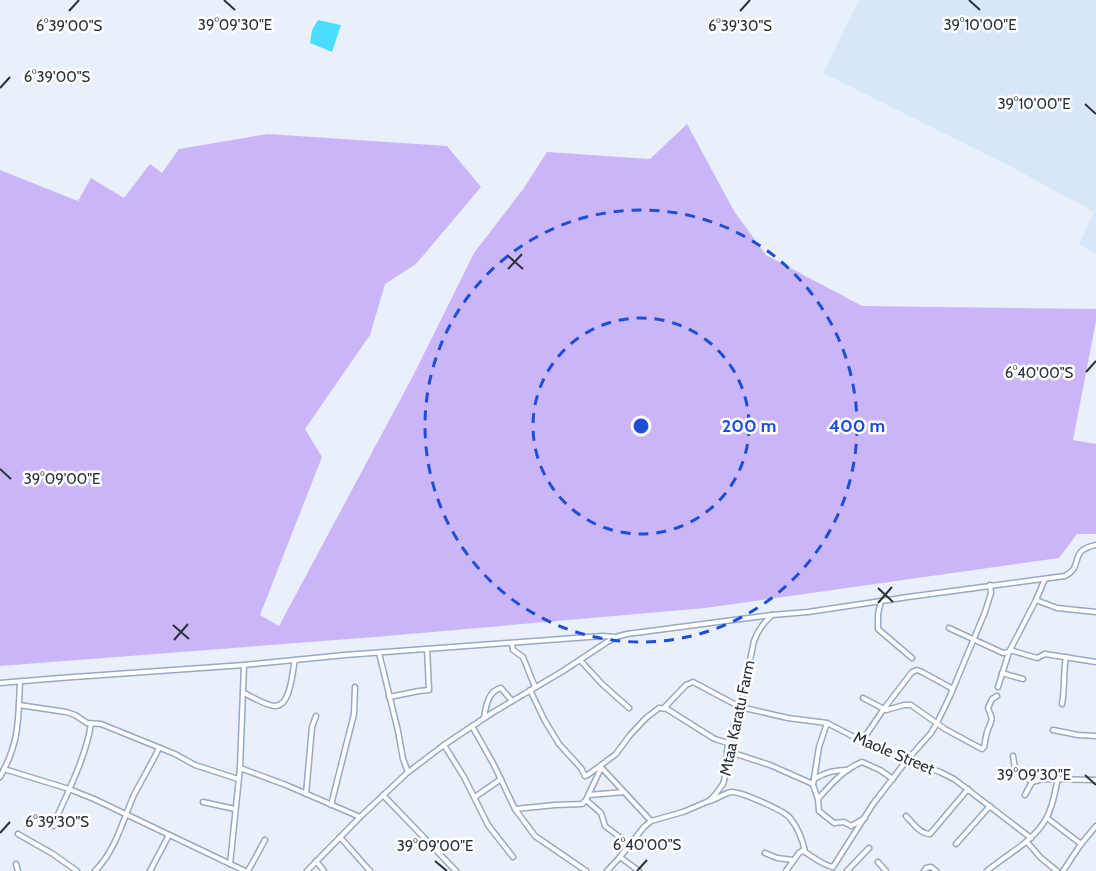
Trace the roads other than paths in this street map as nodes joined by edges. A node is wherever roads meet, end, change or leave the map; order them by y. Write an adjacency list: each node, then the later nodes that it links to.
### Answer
1 (1096, 545): 2 (street)
2 (1045, 578): 3 (street); 4 (street)
3 (990, 585): 5 (street); 12 (street)
4 (1036, 600): 7 (street); 15 (street)
5 (881, 601): 6 (street); 8 (street)
6 (872, 603): 8 (street); 9 (street)
7 (1096, 612)
8 (878, 614): 18 (street)
9 (772, 615): 11 (street); 38 (street, Mtaa Karatu Farm)
10 (948, 628): 12 (street)
11 (615, 638): 13 (street); 20 (street)
12 (974, 639): 15 (street); 30 (street)
13 (512, 643): 14 (street); 29 (street)
14 (427, 649): 16 (street); 33 (street)
15 (1010, 651): 17 (street); 23 (street)
16 (379, 653): 19 (street); 33 (street)
17 (1066, 657): 21 (street); 36 (street)
18 (912, 658)
19 (295, 660): 22 (street); 31 (street)
20 (580, 660): 29 (street); 39 (street)
21 (1096, 662)
22 (244, 665): 25 (street); 31 (street)
23 (1002, 673): 24 (street); 28 (street)
24 (1023, 679)
25 (20, 682): 26 (street); 37 (street)
26 (0, 683)
27 (356, 687): 82 (street)
28 (998, 687)
29 (532, 688): 35 (street); 57 (street)
30 (953, 689): 41 (street); 45 (street)
31 (244, 693): 58 (street)
32 (997, 696): 45 (street)
33 (389, 697): 61 (street)
34 (863, 698): 41 (street)
35 (512, 701): 43 (street); 43 (street)
36 (1062, 704)
37 (19, 705): 46 (street); 59 (street)
38 (740, 707): 40 (street, Maole Street); 44 (street, Maole Street); 51 (street, Mtaa Karatu Farm)
39 (629, 708)
40 (664, 708): 51 (street); 57 (street)
41 (883, 710): 45 (street); 50 (street)
42 (316, 716): 74 (street)
43 (484, 718): 47 (street)
44 (827, 723): 50 (street, Maole Street); 66 (street)
45 (937, 723): 56 (street)
46 (91, 724): 53 (street); 71 (street)
47 (472, 726): 52 (street); 65 (street)
48 (1053, 730): 49 (street)
49 (1096, 736)
50 (862, 741): 56 (street, Maole Street)
51 (728, 742): 54 (street, Mtaa Karatu Farm)
52 (444, 745): 61 (street); 77 (street)
53 (159, 748): 64 (street); 86 (street)
54 (727, 751): 70 (street); 80 (street, Mtaa Karatu Farm)
55 (1013, 756): 69 (street)
56 (907, 760): 67 (street); 72 (street, Maole Street)
57 (600, 767): 73 (street); 78 (street)
58 (240, 768): 64 (street); 74 (street)
59 (4, 769): 62 (street); 71 (street)
60 (849, 770): 66 (street); 67 (street); 79 (street)
61 (408, 772): 75 (street)
62 (0, 777)
63 (1058, 778): 68 (street); 69 (street); 90 (street)
64 (238, 779): 84 (street)
65 (501, 779): 77 (street); 85 (street)
66 (814, 779): 70 (street)
67 (893, 779): 89 (street)
68 (1096, 780)
69 (1032, 782): 76 (street)
70 (813, 785): 79 (street)
71 (69, 789): 86 (street); 92 (street)
72 (968, 789): 83 (street, Maole Street); 87 (street)
73 (624, 792): 78 (street); 91 (street)
74 (306, 794): 82 (street)
75 (383, 795): 88 (street); 120 (street)
76 (1025, 795)
77 (475, 796): 105 (street)
78 (587, 797): 85 (street); 101 (street)
79 (818, 800): 89 (street)
80 (709, 801): 91 (street); 103 (street)
81 (203, 802): 84 (street)
82 (331, 804): 88 (street)
83 (990, 806): 98 (street, Maole Street); 99 (street)
84 (235, 809): 111 (street)
85 (516, 809): 121 (street)
86 (126, 815): 95 (street); 114 (street)
87 (906, 816)
88 (360, 817): 96 (street)
89 (866, 817): 103 (street)
90 (1047, 818): 98 (street); 100 (street)
91 (651, 821): 101 (street)
92 (53, 826)
93 (1096, 826): 100 (street)
94 (18, 834): 113 (street)
95 (169, 835): 111 (street); 115 (street)
96 (340, 837): 108 (street); 119 (street)
97 (265, 840): 116 (street)
98 (1029, 840): 129 (street); 130 (street, Maole Street)
99 (956, 844)
100 (1081, 844): 131 (street)
101 (630, 845): 106 (street)
102 (869, 848): 125 (street)
103 (805, 852): 107 (street)
104 (765, 853): 107 (street)
105 (513, 857)
106 (620, 857): 122 (street); 123 (street)
107 (793, 860): 124 (street)
108 (316, 861): 117 (street); 118 (street)
109 (878, 862): 126 (street)
110 (16, 864): 112 (street)
111 (230, 864): 116 (street)
112 (18, 871)
113 (78, 871)
114 (94, 871)
115 (150, 871)
116 (247, 871)
117 (307, 871)
118 (324, 871)
119 (370, 871)
120 (456, 871)
121 (586, 871)
122 (608, 871)
123 (639, 871)
124 (786, 871)
125 (847, 871)
126 (886, 871)
127 (924, 871): 128 (street)
128 (936, 871)
129 (987, 871)
130 (1058, 871)
131 (1064, 871)

